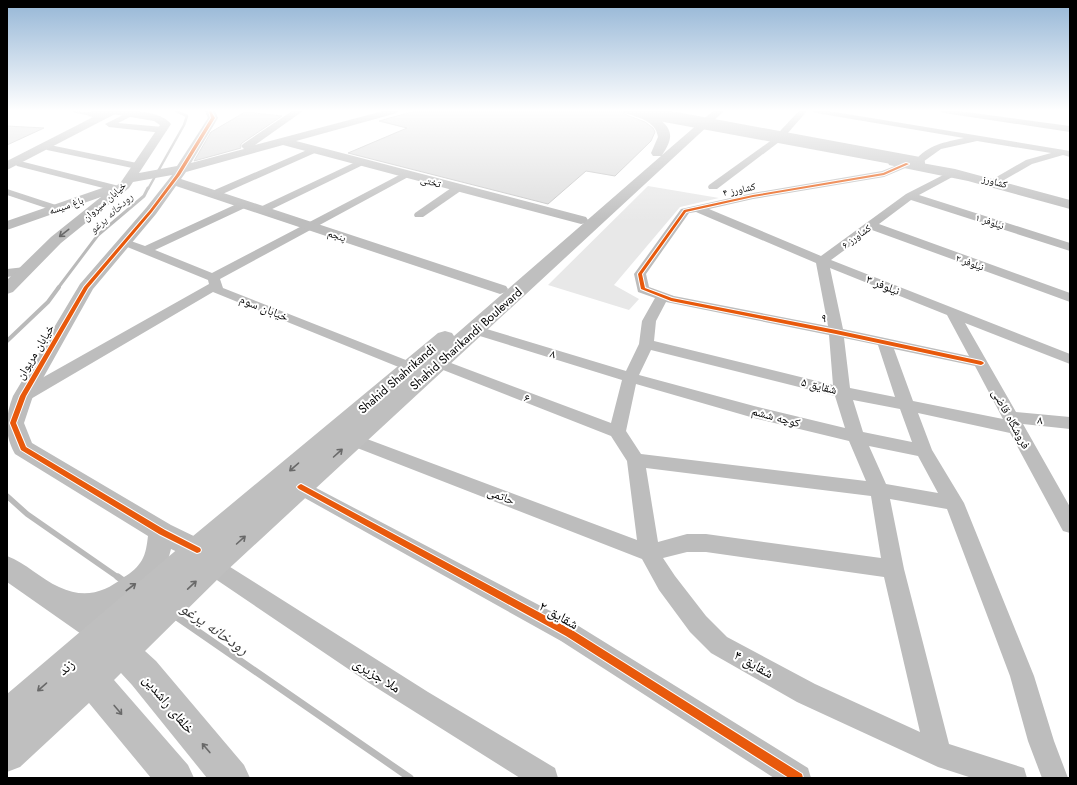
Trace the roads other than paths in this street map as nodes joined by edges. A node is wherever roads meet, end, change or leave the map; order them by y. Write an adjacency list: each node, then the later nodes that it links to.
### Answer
1 (29, 148): 22 (main road)
2 (43, 148): 26 (main road)
3 (50, 148): 27 (street)
4 (150, 148): 27 (street, خیابان سیروان)
5 (195, 148): 30 (street, خیابان مریوان)
6 (243, 148): 20 (street)
7 (258, 148): 20 (street, باغ سیسه)
8 (306, 148): 18 (street, تختی)
9 (659, 148): 19 (main road)
10 (664, 148): 19 (main road, Shahid Shahrikandi)
11 (675, 148): 62 (main road, Shahid Sharikandi Boulevard)
12 (765, 148): 34 (street)
13 (837, 148): 24 (main road, bridge)
14 (841, 148): 24 (main road)
15 (842, 148): 24 (main road, bridge)
16 (938, 148): 24 (street, کشاورز ۴)
17 (1032, 148): 21 (street)
18 (314, 150): 23 (street, تختی); 37 (street)
19 (656, 153): 46 (main road, Shahid Shahrikandi)
20 (234, 154): 30 (street, باغ سیسه)
21 (1068, 154): 32 (street)
22 (7, 159)
23 (362, 162): 29 (street, تختی); 44 (street)
24 (917, 162): 28 (main road); 31 (main road); 43 (street, کشاورز ۴)
25 (20, 164): 33 (street)
26 (7, 166)
27 (137, 166): 33 (street, خیابان سیروان)
28 (953, 173): 31 (main road); 38 (street, کشاورز ۶)
29 (407, 174): 35 (street, تختی); 49 (street)
30 (178, 175): 33 (street, باغ سیسه); 37 (street, پنجم); 50 (street, خیابان مریوان)
31 (972, 176): 32 (main road, کشاورز); 41 (main road)
32 (997, 181): 39 (main road, کشاورز)
33 (123, 184): 42 (street, باغ سیسه); 54 (street, خیابان سیروان, one-way to 54)
34 (713, 187)
35 (458, 188): 45 (street); 46 (street, تختی)
36 (7, 192): 42 (street)
37 (214, 194): 40 (street, پنجم)
38 (910, 196): 47 (street, کشاورز ۶); 51 (street, نیلوفر ۱)
39 (1070, 201)
40 (245, 204): 44 (street, پنجم); 52 (street)
41 (1070, 205)
42 (55, 208): 48 (street, باغ سیسه)
43 (697, 208): 53 (street, نیلوفر ۳); 59 (street, کشاورز ۴)
44 (262, 210): 49 (street, پنجم)
45 (419, 215)
46 (581, 220): 58 (main road, Shahid Shahrikandi)
47 (870, 225): 53 (street, کشاورز ۶); 60 (street, نیلوفر ۲)
48 (7, 226)
49 (310, 226): 56 (street); 58 (street, پنجم)
50 (124, 242): 52 (street, خیابان سوم); 72 (street, خیابان مریوان)
51 (1070, 247)
52 (144, 250): 56 (street, خیابان سوم)
53 (822, 261): 61 (street, نیلوفر ۳); 63 (street)
54 (25, 271): 55 (street); 57 (street, خیابان سیروان)
55 (7, 273)
56 (215, 282): 69 (street, خیابان سوم); 72 (street)
57 (7, 289)
58 (500, 290): 69 (main road, Shahid Shahrikandi)
59 (662, 296): 63 (street, ۹); 65 (street)
60 (1070, 298)
61 (954, 313): 66 (street, نیلوفر ۳); 67 (street, فروشگاه قاضی)
62 (475, 330): 68 (main road, Shahid Sharikandi Boulevard); 70 (street, ۸)
63 (836, 332): 64 (street, ۹); 71 (street)
64 (884, 342): 67 (street, ۹); 73 (street)
65 (646, 344): 70 (street); 71 (street, شقایق ۵)
66 (1067, 354)
67 (981, 363): 74 (street, فروشگاه قاضی)
68 (438, 364): 76 (street, ۶); 78 (main road, Shahid Sharikandi Boulevard)
69 (410, 367): 87 (main road, Shahid Shahrikandi, one-way to 87)
70 (630, 378): 76 (street); 77 (street, کوچه ششم)
71 (842, 392): 73 (street, شقایق ۵); 77 (street)
72 (23, 396): 85 (street, خیابان مریوان)
73 (906, 405): 74 (street, شقایق ۵); 79 (street)
74 (1013, 422): 75 (street, ۸); 84 (street, فروشگاه قاضی)
75 (1070, 423)
76 (617, 432): 80 (street, شقایق ۴)
77 (857, 438): 79 (street, کوچه ششم); 82 (street)
78 (353, 440): 81 (main road, Shahid Sharikandi Boulevard, one-way to 78); 86 (street, حاتمی)
79 (924, 451): 83 (street)
80 (636, 460): 82 (street); 86 (street, شقایق ۴)
81 (301, 487): 87 (main road, Shahid Sharikandi Boulevard, one-way to 81); 98 (street, شقایق ۲)
82 (879, 490): 83 (street); 89 (street)
83 (954, 503): 100 (street)
84 (1070, 526)
85 (162, 532): 87 (street, خیابان مریوان); 90 (street, one-way to 85)
86 (649, 553): 89 (street); 94 (street, شقایق ۴)
87 (205, 558): 90 (main road, زند); 97 (street, ملا جزیری)
88 (7, 567): 90 (street)
89 (893, 569): 94 (street)
90 (121, 626): 91 (main road, زند); 96 (main road, خلفای راشدین, one-way to 90)
91 (83, 669): 92 (main road, زند, one-way to 92); 93 (main road, زند); 95 (main road, one-way to 95)
92 (7, 717)
93 (7, 754)
94 (938, 754): 99 (street, شقایق ۴)
95 (175, 778)
96 (231, 778)
97 (545, 778)
98 (798, 778)
99 (1014, 778)
100 (1055, 778)

